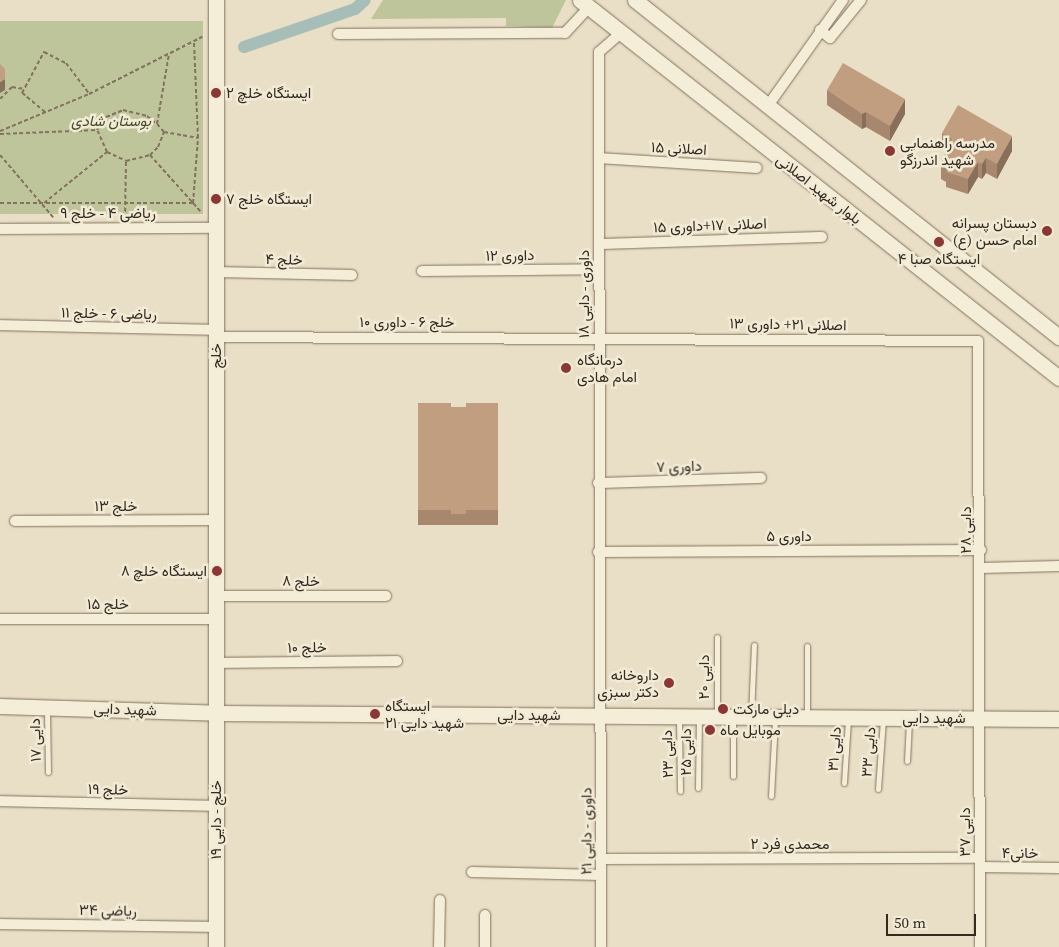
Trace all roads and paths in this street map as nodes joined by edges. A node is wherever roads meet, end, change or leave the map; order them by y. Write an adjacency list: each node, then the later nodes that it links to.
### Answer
1 (216, 0): 6 (street, خلج)
2 (635, 0): 15 (street)
3 (843, 0): 7 (street)
4 (861, 0): 7 (street)
5 (585, 4): 8 (street, بلوار شهید اصلانی); 9 (street)
6 (216, 30): 10 (path); 34 (street, خلج)
7 (820, 30): 15 (street)
8 (621, 33): 25 (street, داوری - دایی ۱۸); 47 (street, بلوار شهید اصلانی)
9 (338, 34)
10 (194, 42): 11 (path); 21 (path)
11 (169, 54): 13 (path); 17 (path)
12 (25, 88): 13 (path); 14 (path); 16 (path)
13 (89, 94): 16 (path)
14 (0, 99)
15 (767, 107): 45 (street)
16 (45, 112): 19 (path)
17 (157, 124): 18 (path); 20 (path)
18 (97, 130): 19 (path); 22 (path)
19 (0, 132)
20 (164, 132): 21 (path); 24 (path)
21 (198, 138): 31 (path)
22 (107, 152): 26 (path); 29 (path)
23 (0, 155): 29 (path)
24 (150, 155): 26 (path); 31 (path)
25 (599, 158): 27 (street, اصلانی ۱۵); 37 (street, داوری - دایی ۱۸)
26 (126, 161): 30 (path)
27 (757, 168)
28 (0, 203): 29 (path)
29 (44, 203): 30 (path); 35 (path)
30 (124, 203): 31 (path); 33 (path)
31 (193, 203): 34 (path)
32 (0, 228): 35 (street, ریاضی ۴ - خلج ۹)
33 (125, 228): 34 (street, ریاضی ۴ - خلج ۹); 35 (street, ریاضی ۴ - خلج ۹)
34 (216, 228): 39 (street, خلج)
35 (57, 229)
36 (822, 237): 37 (street, اصلانی ۱۷+داوری ۱۵)
37 (598, 244): 38 (street, داوری - دایی ۱۸)
38 (599, 269): 40 (street, داوری ۱۲); 44 (street, داوری - دایی ۱۸)
39 (216, 272): 41 (street, خلج ۴); 43 (street, خلج)
40 (422, 272)
41 (352, 275)
42 (0, 325): 43 (street, ریاضی ۶ - خلج ۱۱)
43 (216, 334): 44 (street, خلج ۶ - داوری ۱۰); 50 (street, خلج)
44 (598, 337): 46 (street, اصلانی ۲۱+ داوری ۱۳); 49 (street, داوری - دایی ۱۸)
45 (1059, 337)
46 (978, 341): 52 (street, دایی ۲۸)
47 (1059, 378)
48 (761, 478): 49 (street, داوری ۷)
49 (598, 484): 53 (street, داوری - دایی ۱۸)
50 (217, 520): 51 (street, خلج ۱۳); 56 (street, خلج)
51 (15, 521)
52 (981, 550): 53 (street, داوری ۵); 55 (street, دایی ۲۸)
53 (598, 552): 68 (street, داوری - دایی ۱۸)
54 (1059, 566): 55 (street)
55 (981, 568): 79 (street, دایی ۲۸)
56 (217, 596): 57 (street, خلج ۸); 59 (street, خلج)
57 (386, 596)
58 (0, 619): 59 (street, خلج ۱۵)
59 (217, 619): 64 (street, خلج)
60 (717, 637): 71 (lane, دایی ۲۰)
61 (754, 645): 73 (lane)
62 (807, 646): 75 (lane)
63 (397, 661): 64 (street, خلج ۱۰)
64 (217, 663): 67 (street, خلج)
65 (0, 706): 66 (street, شهید دایی)
66 (47, 706): 67 (street, شهید دایی); 82 (lane, دایی ۱۷)
67 (217, 713): 68 (street, شهید دایی); 90 (street, خلج - دایی ۱۹)
68 (601, 716): 69 (street, شهید دایی); 91 (street, داوری - دایی ۲۱)
69 (679, 716): 70 (street, شهید دایی); 87 (lane, دایی ۲۳)
70 (698, 716): 71 (street, شهید دایی); 85 (lane, دایی ۲۵)
71 (717, 716): 72 (street, شهید دایی)
72 (733, 716): 73 (street, شهید دایی); 83 (lane)
73 (751, 717): 74 (street, شهید دایی)
74 (775, 717): 75 (street, شهید دایی); 88 (lane)
75 (808, 717): 76 (street, شهید دایی)
76 (849, 717): 77 (street, شهید دایی); 84 (lane, دایی ۳۱)
77 (884, 717): 78 (street, شهید دایی); 86 (lane, دایی ۳۳)
78 (909, 718): 79 (street, شهید دایی); 81 (lane)
79 (980, 718): 80 (street, شهید دایی); 92 (street, دایی ۳۷)
80 (1059, 718)
81 (908, 760)
82 (48, 772)
83 (733, 776)
84 (844, 783)
85 (698, 788)
86 (878, 789)
87 (680, 791)
88 (771, 796)
89 (0, 801): 90 (street, خلج ۱۹)
90 (216, 806): 99 (street, خلج - دایی ۱۹)
91 (601, 859): 92 (street, محمدی فرد ۲); 95 (street, داوری - دایی ۲۱)
92 (980, 863): 93 (street, خانی۴); 104 (street, دایی ۳۷)
93 (1059, 868)
94 (472, 872): 95 (street)
95 (601, 875): 103 (street, داوری - دایی ۲۱)
96 (440, 900): 101 (street)
97 (485, 915): 102 (street)
98 (0, 924): 99 (street, ریاضی ۳۴)
99 (216, 927): 100 (street)
100 (216, 947)
101 (439, 947)
102 (485, 947)
103 (601, 947)
104 (980, 947)

